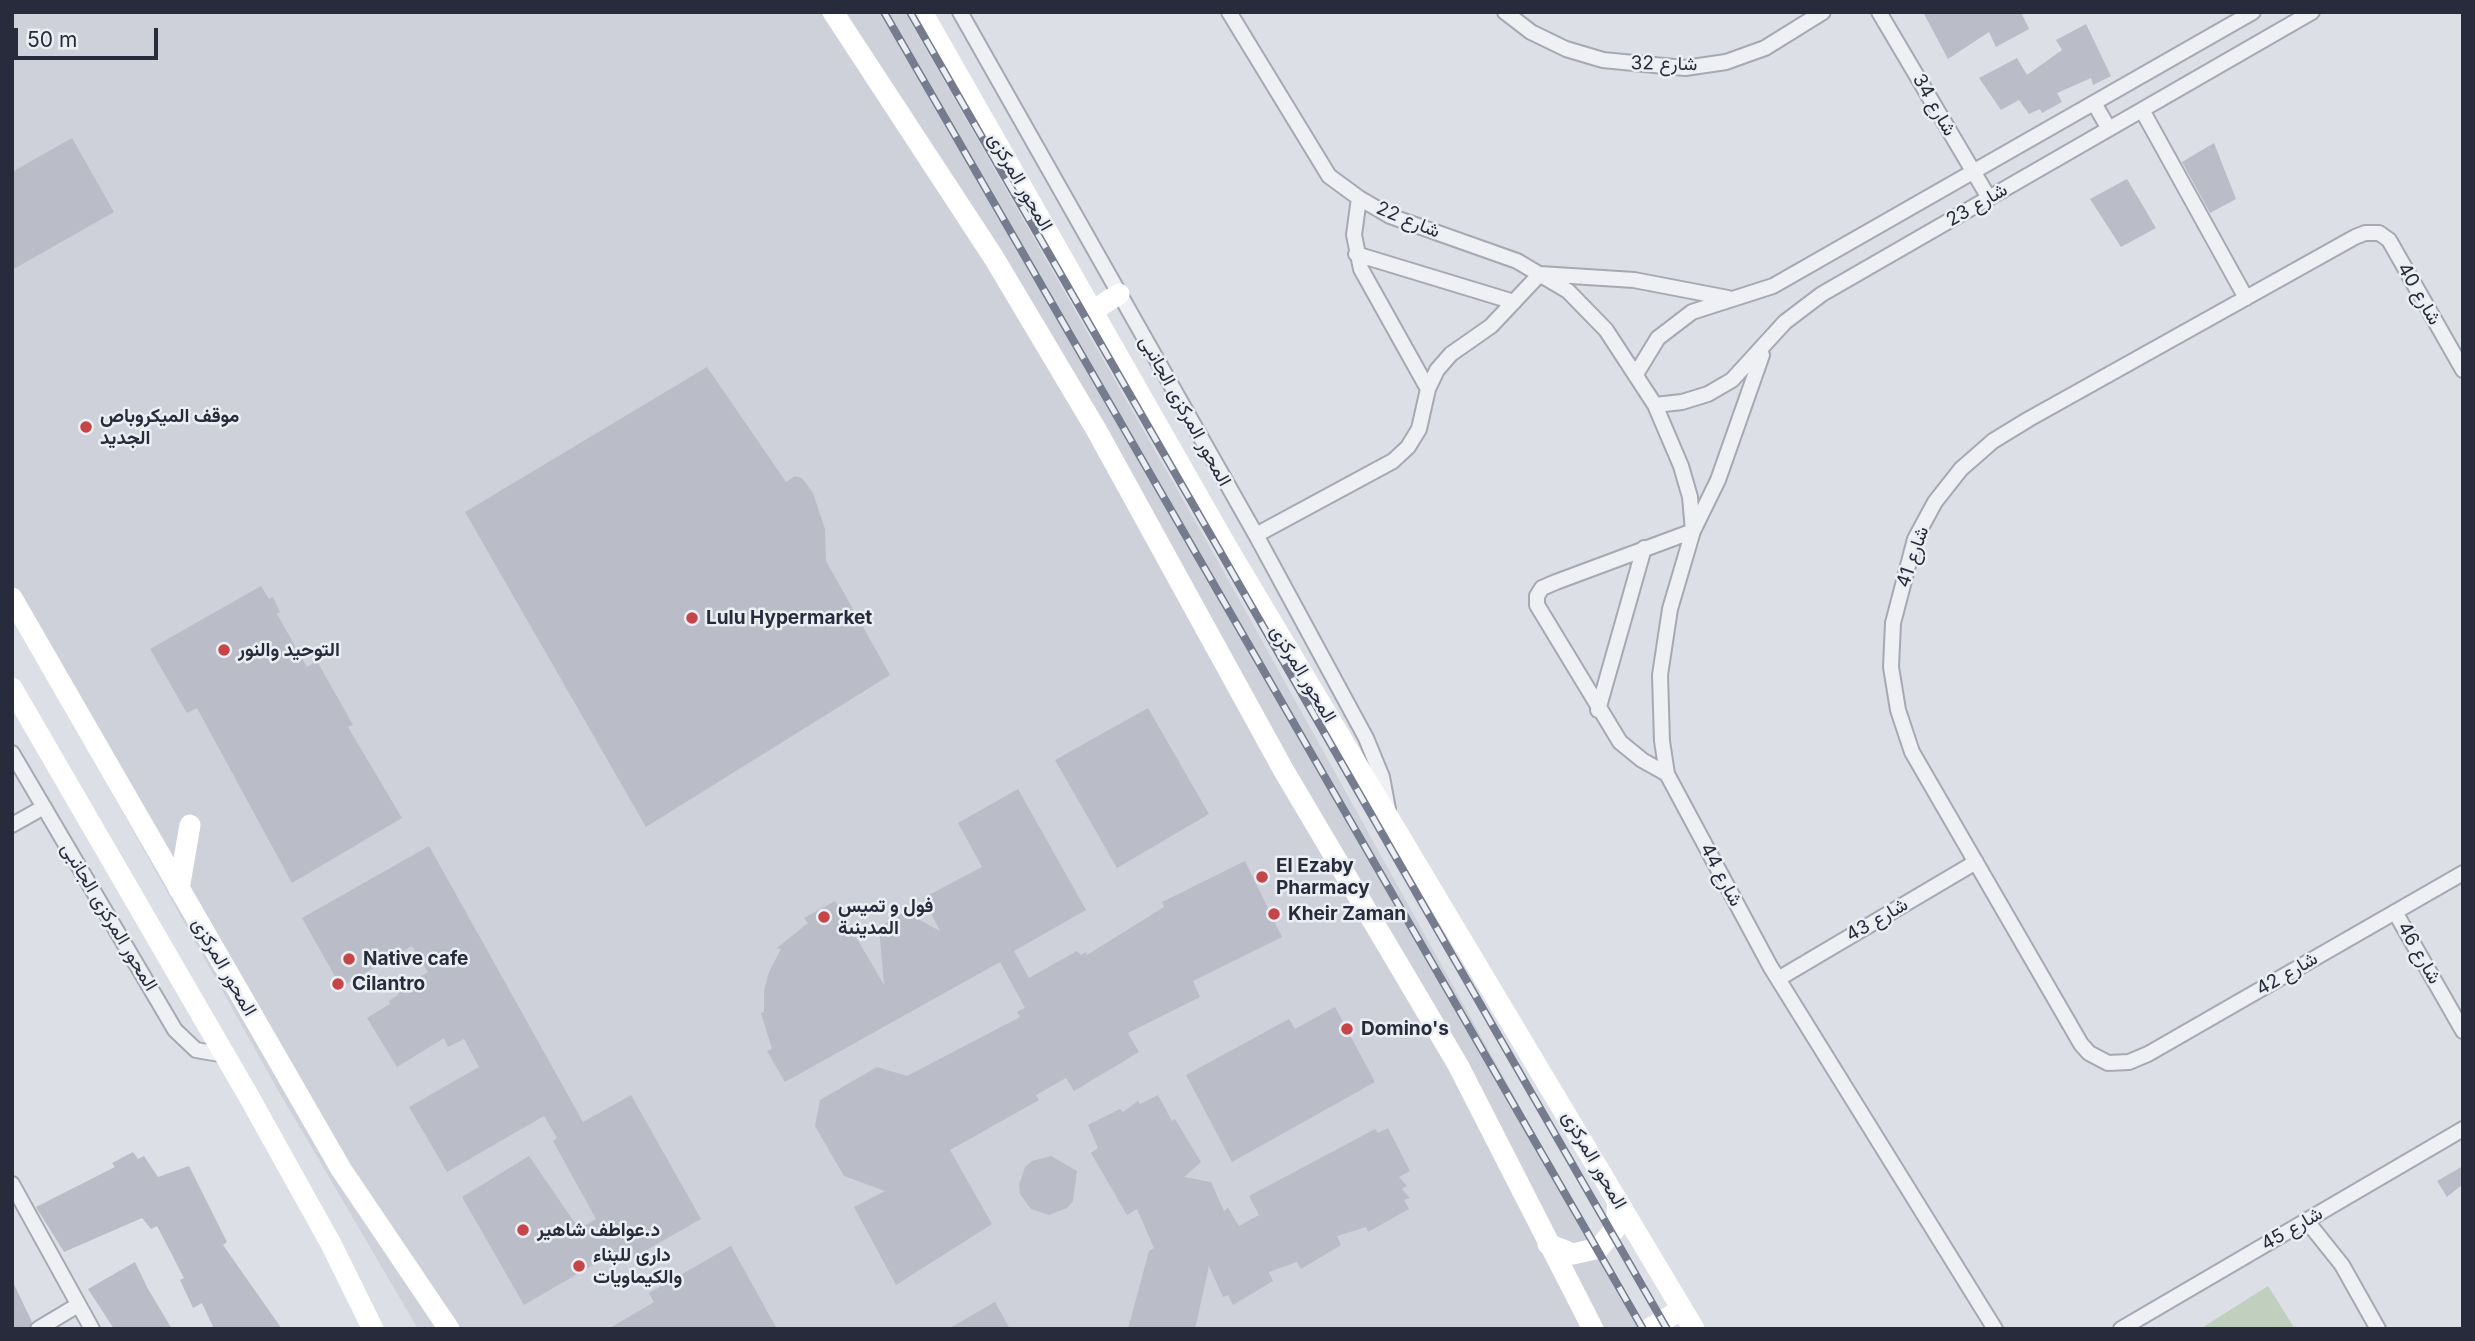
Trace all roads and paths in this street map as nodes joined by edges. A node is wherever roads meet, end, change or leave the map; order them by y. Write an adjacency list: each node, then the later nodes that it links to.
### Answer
1 (832, 12): 53 (main road)
2 (922, 12): 23 (main road, المحور المركزى)
3 (960, 12): 19 (street, المحور المركزى الجانبى)
4 (1229, 12): 14 (street, شارع 22)
5 (1505, 12): 6 (street, شارع 32)
6 (1823, 12)
7 (1879, 12): 13 (street, شارع 34)
8 (2253, 12): 10 (street, شارع 23)
9 (2312, 12): 11 (street, شارع 23)
10 (2094, 103): 12 (street); 13 (street, شارع 23)
11 (2142, 110): 12 (street, شارع 23); 20 (street)
12 (2109, 129): 15 (street, شارع 23)
13 (1973, 172): 15 (street, شارع 34); 21 (street, شارع 23)
14 (1359, 198): 17 (street); 18 (street, شارع 22)
15 (1989, 198): 24 (street, شارع 23)
16 (2365, 233): 20 (street, شارع 41); 25 (street, شارع 40)
17 (1356, 254): 22 (street); 27 (street)
18 (1540, 274): 21 (street); 22 (street); 26 (street, شارع 22)
19 (1119, 294): 23 (main road); 30 (street, المحور المركزى الجانبى)
20 (2246, 298): 41 (street, شارع 41)
21 (1733, 300): 26 (street, شارع 23)
22 (1514, 302): 27 (street)
23 (1094, 310): 38 (main road, المحور المركزى)
24 (1768, 339): 28 (street, شارع 23); 29 (street)
25 (2463, 370)
26 (1636, 374): 28 (street, شارع 44)
27 (1428, 389): 30 (street)
28 (1655, 405): 29 (street, شارع 44)
29 (1693, 531): 31 (street); 36 (street, شارع 44)
30 (1255, 535): 38 (street, المحور المركزى الجانبى)
31 (1644, 548): 34 (street); 34 (street)
32 (12, 598): 43 (main road, المحور المركزى)
33 (12, 688): 47 (main road)
34 (1598, 710): 36 (street)
35 (12, 753): 37 (street, المحور المركزى الجانبى)
36 (1667, 774): 45 (street, شارع 44)
37 (44, 807): 39 (street); 47 (street, المحور المركزى الجانبى)
38 (1388, 818): 51 (main road, المحور المركزى)
39 (12, 824)
40 (190, 825): 43 (main road)
41 (1976, 862): 45 (street, شارع 43); 48 (street, شارع 41)
42 (2463, 873): 44 (street, شارع 42)
43 (179, 889): 59 (main road, المحور المركزى)
44 (2395, 912): 46 (street, شارع 46); 48 (street, شارع 42)
45 (1778, 979): 63 (street, شارع 44)
46 (2463, 1031)
47 (225, 1055): 58 (main road)
48 (2108, 1063)
49 (2463, 1129): 52 (street, شارع 45)
50 (12, 1184): 54 (street)
51 (1618, 1201): 53 (main road); 55 (main road, المحور المركزى)
52 (2306, 1220): 64 (street, شارع 45); 65 (street)
53 (1548, 1244): 60 (main road)
54 (78, 1305): 56 (street); 57 (street)
55 (1682, 1309): 61 (main road); 62 (main road, المحور المركزى)
56 (38, 1329)
57 (92, 1329)
58 (373, 1329)
59 (449, 1329)
60 (1593, 1329)
61 (1649, 1329)
62 (1694, 1329)
63 (1996, 1329)
64 (2120, 1329)
65 (2378, 1329)

